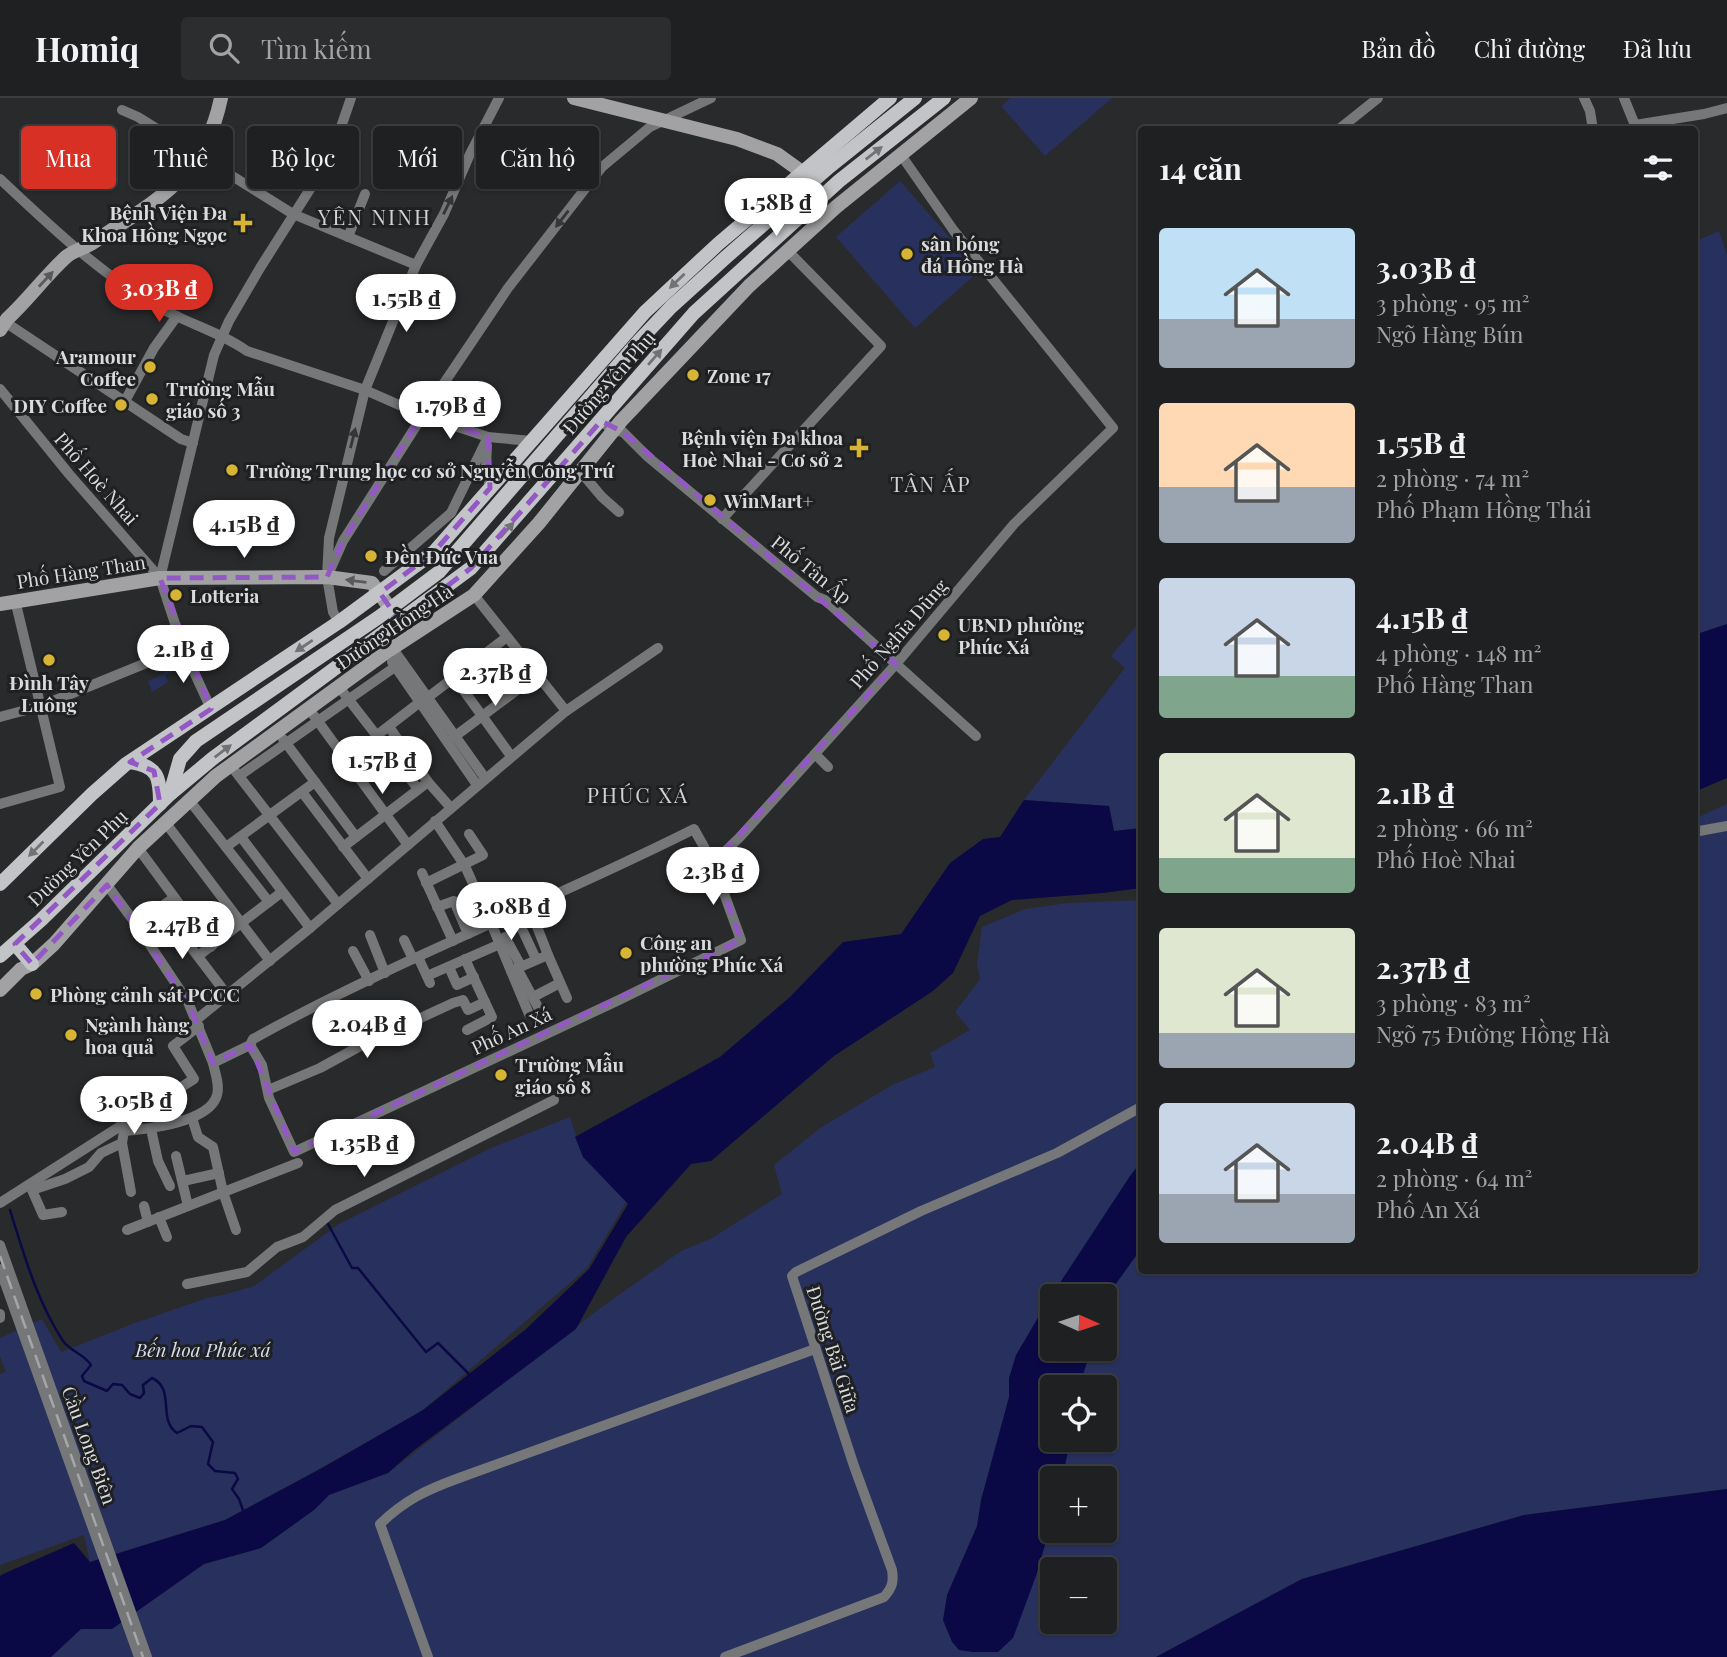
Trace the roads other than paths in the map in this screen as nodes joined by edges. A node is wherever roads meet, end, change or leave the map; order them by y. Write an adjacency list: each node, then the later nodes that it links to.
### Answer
1 (221, 98): 18 (street)
2 (351, 98): 30 (street)
3 (499, 98): 34 (street, one-way to 3)
4 (574, 98): 15 (street)
5 (711, 98): 15 (street)
6 (890, 98): 16 (main road, Đường Yên Phụ)
7 (915, 98): 16 (main road, Đường Yên Phụ)
8 (944, 98): 29 (main road, Đường Yên Phụ, one-way to 8)
9 (971, 98): 23 (street, Đường Hồng Hà)
10 (1378, 98): 19 (street)
11 (1584, 98): 20 (street)
12 (1624, 98): 21 (street)
13 (1727, 108): 22 (street)
14 (122, 110): 17 (street)
15 (663, 121): 25 (street); 41 (street, one-way to 41)
16 (872, 123): 25 (main road, Đường Yên Phụ)
17 (152, 126)
18 (213, 126)
19 (1343, 126)
20 (1592, 126)
21 (1636, 126)
22 (1641, 126)
23 (901, 155): 33 (street, Đường Hồng Hà); 68 (street, Phố Nghĩa Dũng)
24 (233, 177): 30 (street)
25 (807, 177): 29 (street); 44 (main road, Đường Yên Phụ, one-way to 44); 59 (main road, Đường Yên Phụ)
26 (0, 179): 32 (street)
27 (170, 189): 32 (street)
28 (365, 194): 31 (street)
29 (822, 196): 42 (main road, Đường Yên Phụ, one-way to 29)
30 (293, 214): 31 (street); 37 (street)
31 (348, 237): 34 (street)
32 (78, 250): 35 (street); 36 (street, one-way to 32)
33 (788, 251): 42 (street, Đường Hồng Hà); 49 (street)
34 (416, 265): 39 (street)
35 (177, 316): 37 (street); 40 (street)
36 (3, 326): 40 (street)
37 (222, 336): 39 (street); 45 (street)
38 (0, 389): 54 (street, Phố Hoè Nhai)
39 (365, 390): 41 (street); 50 (street, one-way to 39)
40 (125, 401): 45 (street)
41 (422, 415): 43 (street); 51 (street)
42 (613, 423): 46 (street, Đường Hồng Hà); 49 (street, Phố Tân Ấp); 61 (main road, Đường Yên Phụ, one-way to 42)
43 (488, 437): 44 (street); 47 (street); 52 (street)
44 (531, 441): 47 (main road, Đường Yên Phụ)
45 (193, 443): 54 (street)
46 (580, 471): 48 (street); 56 (street, Đường Hồng Hà)
47 (490, 488): 55 (main road, Đường Yên Phụ)
48 (619, 512)
49 (722, 519): 68 (street, Phố Tân Ấp)
50 (329, 538): 51 (street); 53 (street)
51 (343, 541): 53 (street)
52 (383, 571)
53 (327, 577): 54 (street, Phố Hàng Than); 55 (street, Phố Hàng Than, one-way to 53); 60 (street)
54 (160, 578): 57 (street, Phố Hàng Than); 63 (street, Phố Hoè Nhai)
55 (380, 593): 59 (street); 60 (main road, Đường Yên Phụ)
56 (474, 595): 62 (street); 65 (street, Đường Hồng Hà)
57 (15, 600): 58 (street, Phố Hàng Than); 75 (street)
58 (0, 604)
59 (391, 608): 61 (street); 86 (main road, Đường Yên Phụ)
60 (339, 622): 76 (main road, Đường Yên Phụ, one-way to 76)
61 (400, 622): 98 (main road, Đường Yên Phụ, one-way to 61)
62 (507, 637): 66 (street); 69 (street)
63 (183, 648): 75 (street); 76 (street, Phố Hoè Nhai)
64 (658, 648): 77 (street)
65 (389, 651): 67 (street); 71 (street, Đường Hồng Hà)
66 (484, 655): 70 (street); 72 (street)
67 (399, 664): 73 (street, Đường Hồng Hà); 74 (street)
68 (896, 664): 83 (street, Phố Tân Ấp); 88 (street, Phố Nghĩa Dũng)
69 (537, 675): 72 (street); 77 (street)
70 (454, 677): 74 (street); 79 (street)
71 (339, 687): 73 (street); 78 (street, Đường Hồng Hà)
72 (512, 692): 79 (street)
73 (347, 700): 78 (street, Đường Hồng Hà); 82 (street)
74 (423, 700): 81 (street); 85 (street); 95 (street)
75 (41, 706): 80 (street); 100 (street)
76 (211, 709): 87 (main road, Đường Yên Phụ)
77 (566, 711): 89 (street)
78 (313, 715): 84 (street, Đường Hồng Hà); 102 (street)
79 (482, 716): 85 (street); 89 (street)
80 (0, 717)
81 (389, 727): 82 (street); 94 (street)
82 (376, 736): 96 (street)
83 (976, 736)
84 (282, 737): 92 (street, Đường Hồng Hà); 93 (street)
85 (454, 737): 95 (street)
86 (196, 741): 87 (main road, Đường Yên Phụ); 98 (main road, Đường Yên Phụ)
87 (152, 748): 90 (main road, Đường Yên Phụ)
88 (815, 754): 91 (street); 115 (street, Phố Nghĩa Dũng)
89 (511, 756): 95 (street)
90 (130, 762): 98 (main road); 118 (main road, Đường Yên Phụ, one-way to 118)
91 (828, 767)
92 (235, 771): 99 (street, Đường Hồng Hà); 103 (street)
93 (315, 782): 97 (street); 110 (street)
94 (428, 782): 96 (street); 101 (street)
95 (481, 782): 101 (street)
96 (418, 789): 102 (street)
97 (302, 792): 103 (street); 112 (street)
98 (165, 799): 139 (main road, Đường Yên Phụ)
99 (189, 800): 105 (street, Đường Hồng Hà); 113 (street)
100 (0, 804)
101 (452, 808): 104 (street)
102 (385, 813): 110 (street); 111 (street)
103 (269, 816): 109 (street); 124 (street)
104 (435, 821): 111 (street); 116 (street)
105 (165, 822): 114 (street, Đường Hồng Hà); 128 (street)
106 (1727, 826): 107 (street)
107 (1698, 831)
108 (469, 834): 116 (street)
109 (241, 837): 113 (street); 121 (street)
110 (356, 837): 112 (street)
111 (408, 845): 117 (street)
112 (344, 846): 117 (street)
113 (226, 847): 123 (street)
114 (142, 853): 119 (street, Đường Hồng Hà); 122 (street)
115 (713, 863): 127 (street); 165 (street, Phố An Xá)
116 (465, 866): 120 (street); 125 (street)
117 (368, 879): 124 (street)
118 (0, 884)
119 (107, 885): 130 (street); 147 (street, Đường Hồng Hà)
120 (474, 886)
121 (282, 892): 123 (street); 132 (street)
122 (174, 898): 126 (street); 138 (street)
123 (269, 902): 128 (street)
124 (338, 904): 132 (street)
125 (438, 907): 133 (street); 136 (street)
126 (161, 908): 130 (street); 142 (street)
127 (514, 912): 129 (street); 145 (street)
128 (242, 923): 138 (street); 146 (street)
129 (491, 923): 133 (street); 137 (street)
130 (136, 924): 161 (street)
131 (536, 924): 141 (street)
132 (310, 928): 146 (street)
133 (468, 934): 136 (street)
134 (370, 935): 150 (street)
135 (404, 940): 143 (street)
136 (453, 941): 143 (street)
137 (503, 941): 144 (street); 149 (street)
138 (211, 947): 142 (street)
139 (9, 949): 147 (main road)
140 (353, 951): 152 (street)
141 (548, 955): 145 (street); 153 (street)
142 (198, 956): 155 (street)
143 (416, 958): 148 (street); 150 (street)
144 (465, 959): 148 (street); 151 (street)
145 (536, 959): 149 (street)
146 (270, 961): 155 (street)
147 (32, 964): 154 (street, Đường Hồng Hà)
148 (449, 967): 151 (street)
149 (517, 968): 156 (street); 159 (street)
150 (386, 973): 152 (street)
151 (474, 977): 158 (street)
152 (369, 981): 163 (street)
153 (560, 983): 156 (street); 157 (street)
154 (0, 990)
155 (228, 996): 161 (street)
156 (533, 997): 160 (street)
157 (567, 998)
158 (485, 1002): 162 (street); 165 (street)
159 (529, 1014)
160 (545, 1020)
161 (197, 1023): 164 (street); 178 (street)
162 (467, 1030)
163 (250, 1045): 164 (street); 165 (street)
164 (212, 1063): 168 (street)
165 (268, 1090)
166 (554, 1100): 189 (street)
167 (1138, 1109): 190 (street, Đường Bãi Giữa)
168 (192, 1118): 169 (street); 173 (street)
169 (150, 1129): 170 (street); 175 (street)
170 (122, 1143): 176 (street); 181 (street)
171 (176, 1156): 174 (street)
172 (298, 1163): 177 (street)
173 (219, 1173): 174 (street); 177 (street)
174 (183, 1181): 180 (street)
175 (170, 1186)
176 (131, 1192)
177 (223, 1192): 180 (street); 185 (street)
178 (0, 1203)
179 (144, 1206): 183 (street)
180 (188, 1206): 182 (street)
181 (62, 1212)
182 (159, 1217): 183 (street); 186 (street)
183 (148, 1222): 184 (street)
184 (127, 1230)
185 (236, 1230)
186 (167, 1237)
187 (0, 1245): 192 (street, Cầu Long Biên)
188 (0, 1269): 191 (street, Cầu Long Biên)
189 (187, 1284)
190 (815, 1349): 193 (street); 194 (street, Đường Bãi Giữa)
191 (139, 1657)
192 (147, 1657)
193 (428, 1657)
194 (725, 1657)

